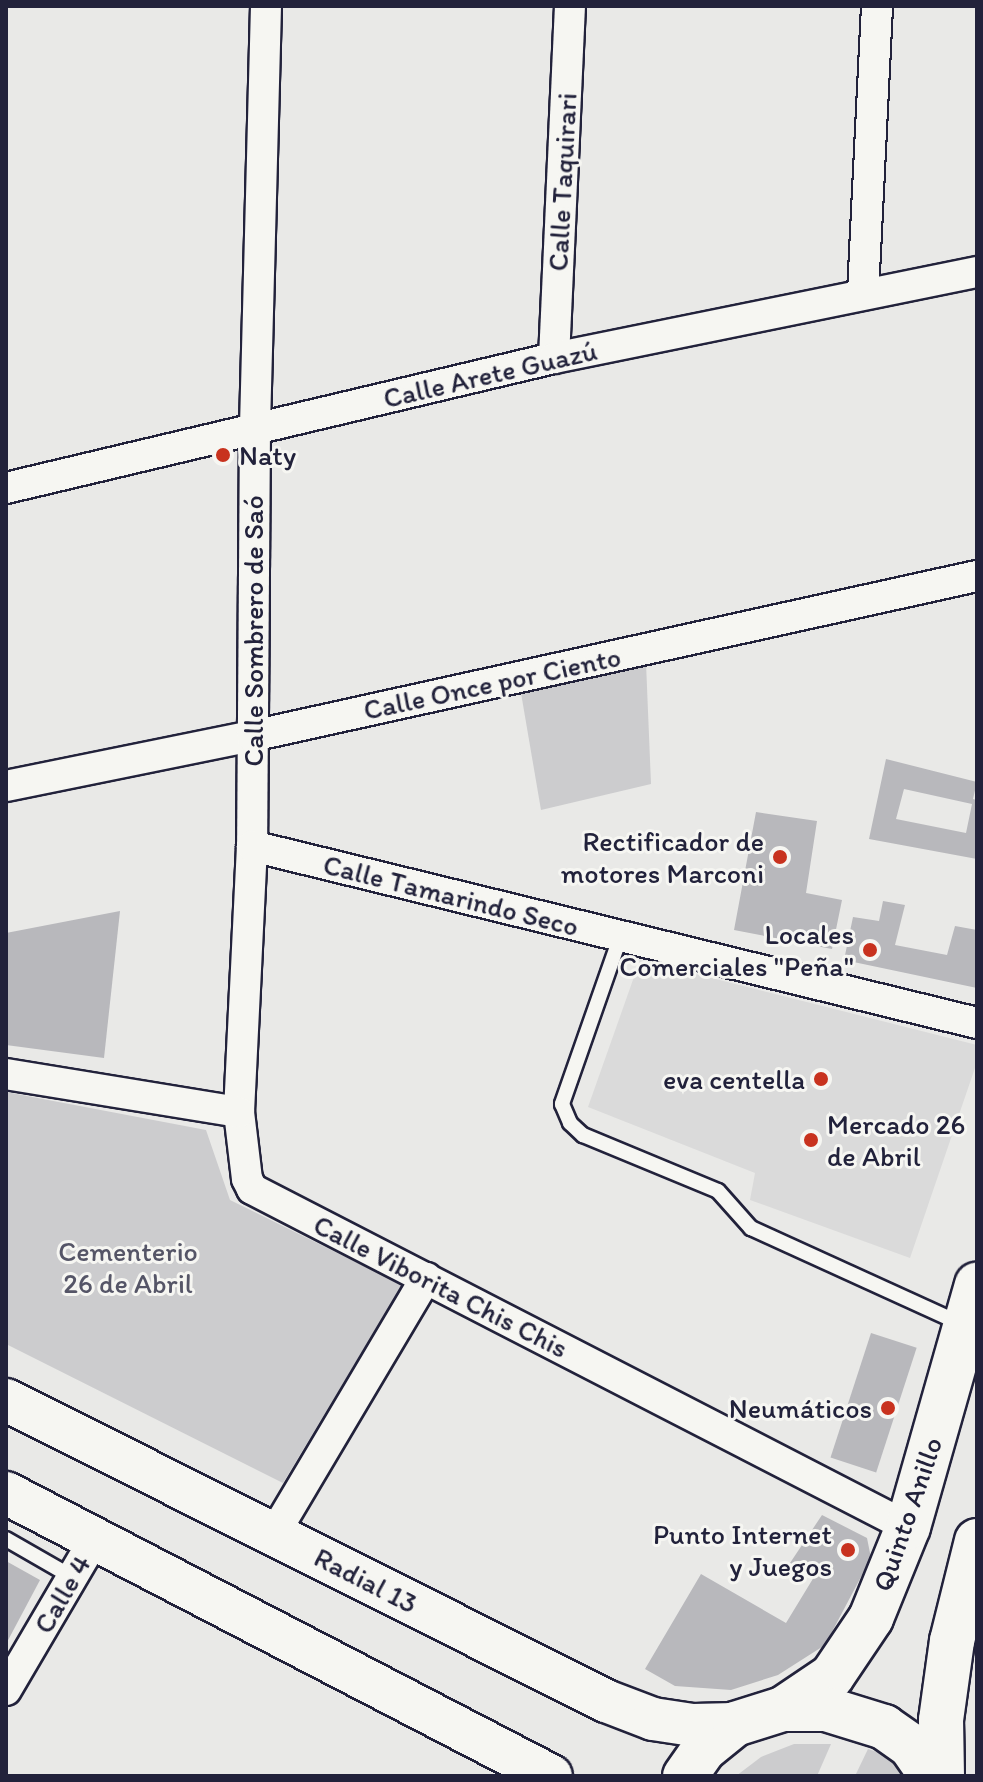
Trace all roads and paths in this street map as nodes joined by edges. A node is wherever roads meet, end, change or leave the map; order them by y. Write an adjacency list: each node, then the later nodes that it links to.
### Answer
1 (266, 6): 7 (street, Calle Sombrero de Saó)
2 (570, 6): 6 (street, Calle Taquirari)
3 (877, 6): 5 (street)
4 (977, 272): 5 (street, Calle Arete Guazú)
5 (863, 293): 6 (street, Calle Arete Guazú)
6 (554, 358): 7 (street, Calle Arete Guazú)
7 (255, 429): 8 (street, Calle Arete Guazú); 10 (street, Calle Sombrero de Saó)
8 (6, 488)
9 (977, 576): 10 (street, Calle Once por Ciento)
10 (252, 736): 11 (street, Calle Once por Ciento); 12 (street, Calle Sombrero de Saó)
11 (6, 786)
12 (252, 846): 13 (street, Calle Tamarindo Seco); 16 (street, Calle Sombrero de Saó)
13 (620, 938): 14 (street, Calle Tamarindo Seco); 18 (lane)
14 (977, 1023)
15 (6, 1074): 16 (street)
16 (239, 1112): 17 (street, Calle Viborita Chis Chis)
17 (426, 1278): 21 (street, Calle Viborita Chis Chis); 22 (street)
18 (972, 1305): 21 (main road, Quinto Anillo)
19 (6, 1400): 22 (main road, Radial 13)
20 (6, 1493): 24 (main road)
21 (908, 1527): 28 (main road, Quinto Anillo)
22 (274, 1534): 29 (main road, Radial 13)
23 (6, 1539): 26 (lane)
24 (94, 1540): 26 (street, Calle 4); 30 (main road)
25 (976, 1551): 33 (main road)
26 (72, 1577): 27 (street, Calle 4)
27 (6, 1690)
28 (783, 1709): 29 (main road); 32 (main road)
29 (735, 1724): 31 (main road)
30 (551, 1776)
31 (685, 1776)
32 (932, 1776)
33 (942, 1776)

